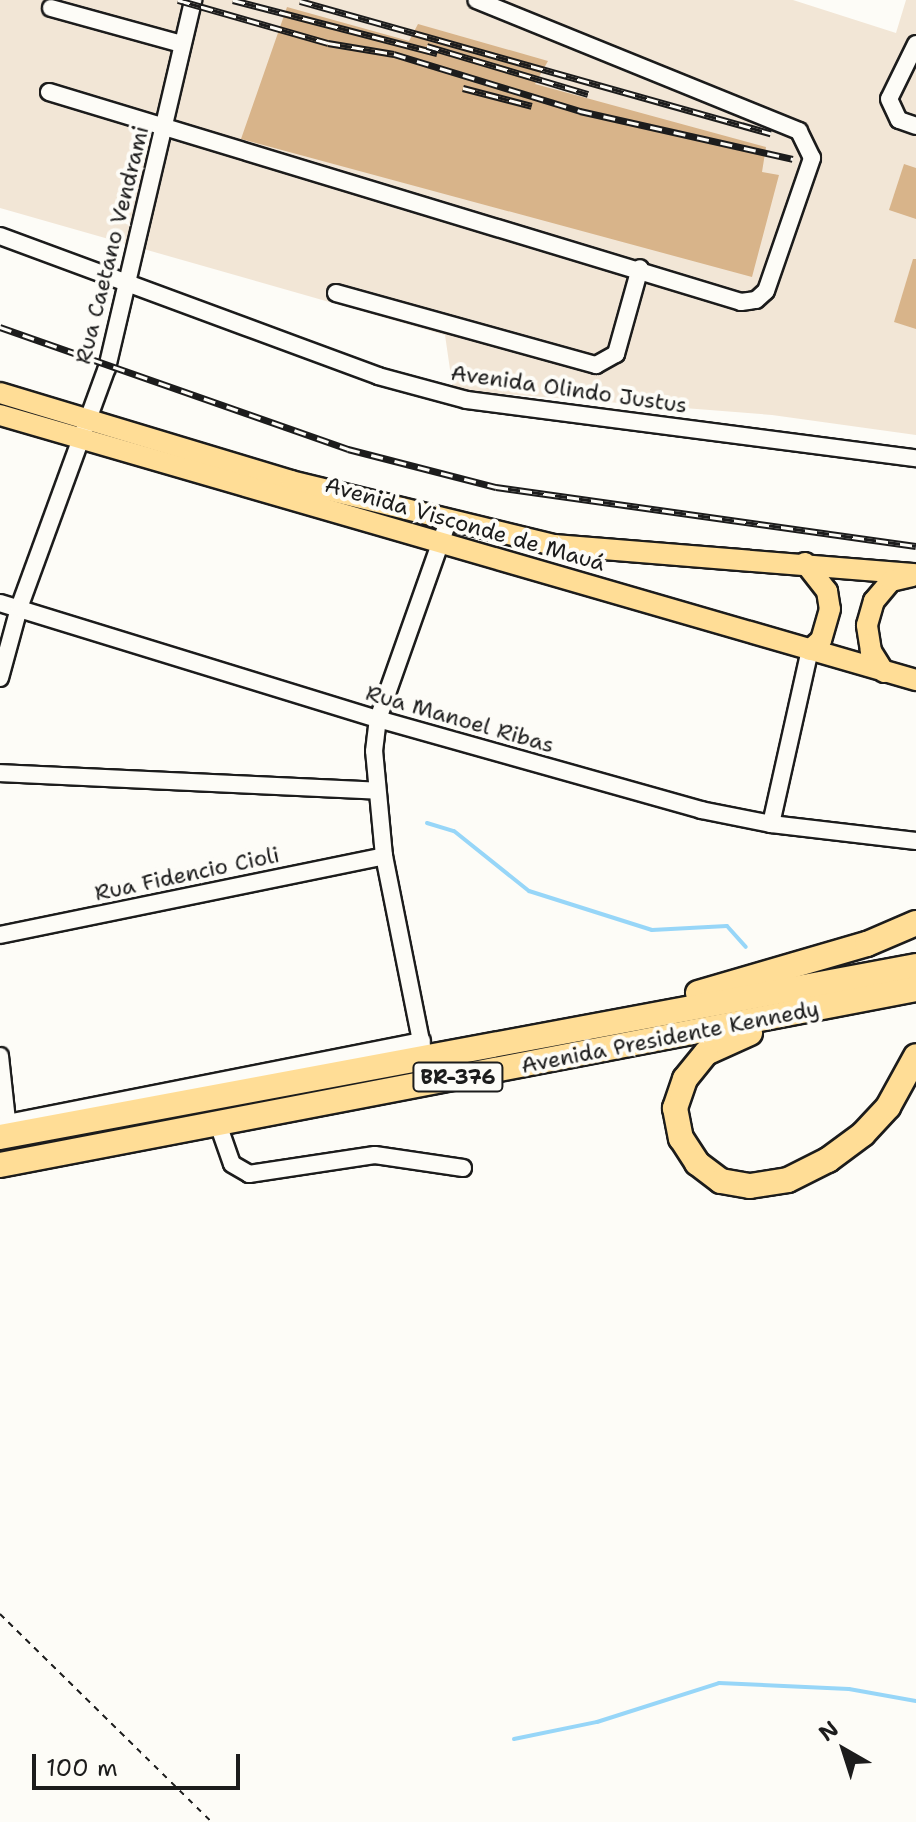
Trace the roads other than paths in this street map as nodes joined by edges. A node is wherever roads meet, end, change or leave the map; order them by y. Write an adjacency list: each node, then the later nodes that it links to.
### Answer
1 (193, 0): 4 (street, Rua Caetano Vendrami)
2 (477, 0): 10 (street)
3 (51, 8): 4 (street)
4 (182, 44): 7 (street, Rua Caetano Vendrami)
5 (916, 44): 8 (street)
6 (49, 92): 7 (street)
7 (164, 125): 10 (street); 11 (street, Rua Caetano Vendrami)
8 (916, 126)
9 (0, 236): 11 (street, Avenida Olindo Justus)
10 (640, 268): 12 (street)
11 (128, 285): 15 (street, Rua Caetano Vendrami); 16 (street, Avenida Olindo Justus)
12 (336, 293)
13 (0, 393): 15 (main road, Avenida Visconde de Mauá)
14 (0, 415): 15 (main road, Avenida Visconde de Mauá)
15 (82, 428): 17 (main road, Avenida Visconde de Mauá); 18 (main road, Avenida Visconde de Mauá); 22 (street, Rua Caetano Vendrami)
16 (916, 458)
17 (448, 521): 18 (street); 19 (main road, Avenida Visconde de Mauá)
18 (442, 542): 23 (main road, Avenida Visconde de Mauá); 27 (street)
19 (805, 563): 20 (main road, Avenida Visconde de Mauá); 23 (main road)
20 (916, 575): 24 (main road)
21 (0, 603): 22 (street, Rua Manoel Ribas)
22 (19, 608): 25 (street, Rua Caetano Vendrami); 27 (street, Rua Manoel Ribas)
23 (810, 650): 24 (main road, Avenida Visconde de Mauá); 30 (street)
24 (884, 672): 26 (main road, Avenida Visconde de Mauá)
25 (0, 678)
26 (916, 680)
27 (378, 719): 29 (street); 30 (street, Rua Manoel Ribas)
28 (0, 773): 29 (street)
29 (376, 791): 32 (street)
30 (771, 824): 31 (street, Rua Manoel Ribas)
31 (916, 841)
32 (384, 856): 34 (street, Rua Fidencio Cioli); 39 (street)
33 (916, 923): 38 (highway)
34 (0, 935)
35 (916, 966): 38 (highway, Avenida Presidente Kennedy / BR-376)
36 (916, 989): 37 (highway, Avenida Presidente Kennedy / BR-376)
37 (860, 1001): 41 (highway); 42 (highway, Avenida Presidente Kennedy / BR-376)
38 (500, 1045): 39 (highway, Avenida Presidente Kennedy / BR-376)
39 (424, 1051): 43 (highway, Avenida Presidente Kennedy / BR-376)
40 (0, 1056): 43 (street)
41 (916, 1056)
42 (218, 1124): 44 (highway, Avenida Presidente Kennedy / BR-376); 45 (street)
43 (5, 1132)
44 (0, 1165)
45 (463, 1168)

